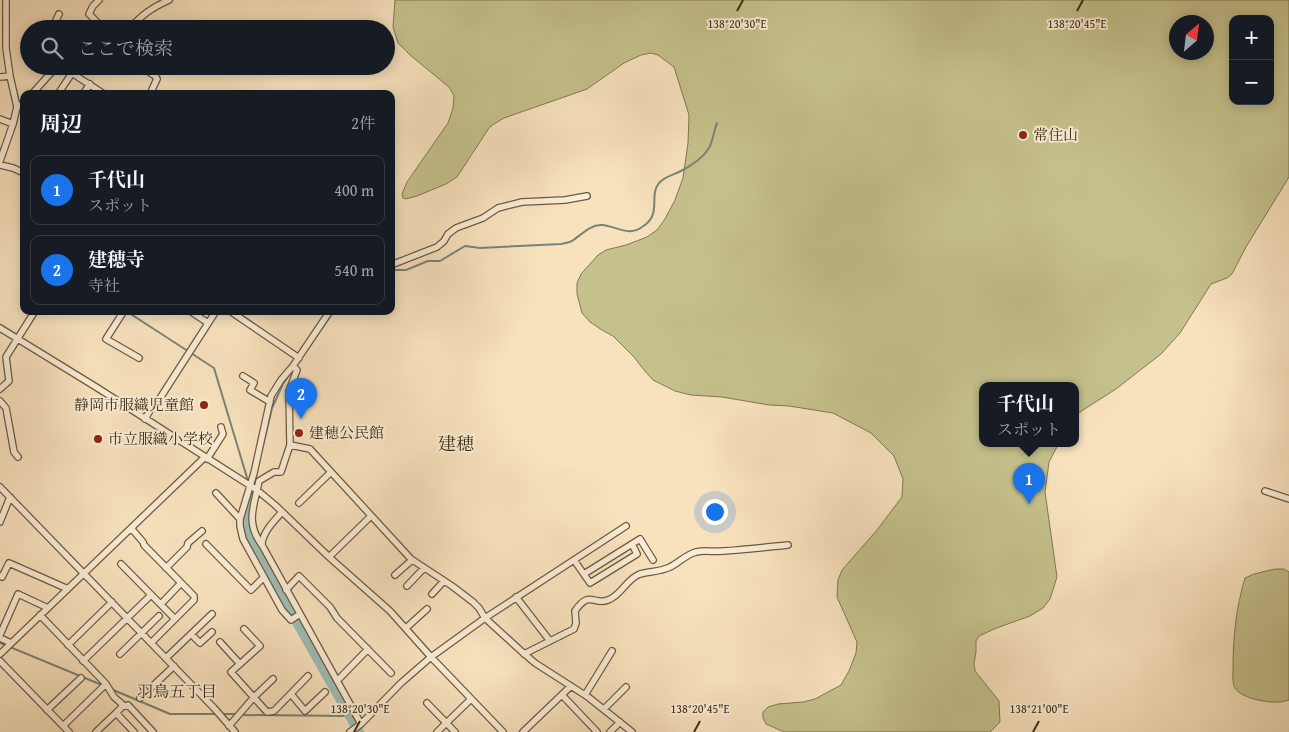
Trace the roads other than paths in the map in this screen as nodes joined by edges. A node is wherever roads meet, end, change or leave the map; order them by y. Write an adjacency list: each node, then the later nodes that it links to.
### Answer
1 (6, 0): 12 (street)
2 (99, 0): 6 (street)
3 (168, 0): 7 (street)
4 (58, 14): 5 (street)
5 (56, 20)
6 (95, 20)
7 (136, 20)
8 (50, 75): 15 (street)
9 (71, 75): 16 (street)
10 (75, 75): 14 (street)
11 (154, 75): 19 (street)
12 (10, 76): 13 (street); 20 (street)
13 (0, 77)
14 (90, 84): 17 (street); 18 (street)
15 (36, 90)
16 (61, 90)
17 (86, 90)
18 (97, 90)
19 (152, 90)
20 (20, 103)
21 (20, 108): 23 (street)
22 (0, 118): 23 (street)
23 (13, 124): 24 (street)
24 (0, 161)
25 (0, 165): 26 (street)
26 (20, 171)
27 (587, 196): 28 (street)
28 (395, 263)
29 (32, 315): 37 (street)
30 (121, 315): 39 (street)
31 (196, 315): 35 (street)
32 (213, 315): 35 (street)
33 (236, 315): 40 (street)
34 (327, 315): 40 (street)
35 (208, 323): 46 (street)
36 (0, 328): 37 (street)
37 (17, 339): 38 (street); 46 (street)
38 (3, 358): 43 (street)
39 (139, 358)
40 (299, 358): 41 (street)
41 (293, 366): 45 (street); 48 (street)
42 (243, 376): 45 (street)
43 (0, 389)
44 (0, 401): 49 (street)
45 (270, 402): 52 (street)
46 (145, 419): 50 (street)
47 (221, 427): 50 (street)
48 (290, 445): 51 (street); 54 (street)
49 (18, 457)
50 (206, 458): 52 (street); 65 (street)
51 (331, 472): 59 (street); 61 (street)
52 (251, 486): 54 (street); 62 (street)
53 (0, 487): 57 (street)
54 (257, 490): 60 (street); 70 (street)
55 (1264, 491): 58 (street)
56 (216, 493): 62 (street)
57 (10, 497): 63 (street); 78 (street)
58 (1289, 499)
59 (299, 503)
60 (282, 512): 70 (street); 71 (street)
61 (371, 516): 71 (street); 72 (street)
62 (240, 519): 81 (street)
63 (0, 522)
64 (626, 526): 73 (street)
65 (131, 528): 76 (street); 78 (street)
66 (202, 531): 76 (street)
67 (206, 544): 81 (street)
68 (632, 544): 74 (street); 79 (street); 79 (street)
69 (788, 544): 109 (street)
70 (262, 545): 87 (street)
71 (329, 557): 103 (street)
72 (412, 560): 77 (street); 80 (street)
73 (574, 560): 79 (street); 90 (street)
74 (653, 560)
75 (121, 564): 89 (street)
76 (166, 568): 84 (street)
77 (424, 568): 83 (street); 85 (street)
78 (84, 573): 86 (street); 91 (street)
79 (584, 574)
80 (395, 575)
81 (264, 577): 96 (street)
82 (1, 579): 86 (street)
83 (444, 581): 88 (street); 100 (street)
84 (181, 583): 92 (street); 101 (street)
85 (407, 586)
86 (68, 589): 93 (street)
87 (286, 590): 96 (street); 114 (street)
88 (432, 594)
89 (152, 595): 92 (street); 99 (street)
90 (516, 597): 100 (street); 109 (street)
91 (112, 602): 99 (street); 113 (street)
92 (161, 604): 101 (street)
93 (48, 608): 97 (street); 102 (street)
94 (427, 609): 103 (street)
95 (212, 614): 107 (street)
96 (300, 614): 129 (street)
97 (40, 615): 111 (street); 113 (street)
98 (158, 616): 106 (street)
99 (127, 618): 106 (street); 121 (street)
100 (485, 618): 118 (street); 119 (street)
101 (175, 619): 112 (street)
102 (2, 625): 108 (street)
103 (406, 628): 119 (street)
104 (244, 629): 123 (street)
105 (212, 632): 107 (street)
106 (142, 633): 112 (street); 117 (street)
107 (191, 634): 120 (street)
108 (0, 636): 111 (street)
109 (550, 641): 118 (street)
110 (220, 642): 123 (street)
111 (12, 643): 116 (street)
112 (151, 643): 120 (street)
113 (68, 645): 121 (street)
114 (368, 649): 125 (street); 129 (street)
115 (612, 651): 136 (street)
116 (0, 654)
117 (120, 654)
118 (524, 654): 131 (street)
119 (431, 657): 139 (street); 147 (street)
120 (166, 658): 124 (street)
121 (83, 661): 130 (street)
122 (0, 662): 142 (street)
123 (240, 664): 137 (street)
124 (174, 666): 138 (street); 149 (street)
125 (391, 673)
126 (308, 676): 134 (street)
127 (81, 678): 142 (street)
128 (273, 679): 137 (street)
129 (337, 681): 147 (street)
130 (106, 684): 141 (street); 148 (street)
131 (571, 686): 135 (street); 136 (street)
132 (626, 687): 143 (street)
133 (324, 692): 134 (street)
134 (291, 694): 137 (street)
135 (562, 695): 159 (street); 160 (street)
136 (585, 695): 143 (street)
137 (254, 697): 149 (street)
138 (140, 698)
139 (471, 699): 146 (street); 158 (street)
140 (427, 702): 146 (street)
141 (122, 707): 144 (street); 154 (street)
142 (47, 710): 148 (street)
143 (604, 710): 145 (street)
144 (116, 713): 151 (street); 153 (street)
145 (620, 722): 161 (street); 162 (street)
146 (446, 723): 156 (street); 157 (street)
147 (361, 724): 150 (street)
148 (63, 726): 152 (street)
149 (229, 726): 155 (street)
150 (352, 730)
151 (99, 731)
152 (69, 732)
153 (134, 732)
154 (153, 732)
155 (235, 732)
156 (437, 732)
157 (455, 732)
158 (504, 732)
159 (523, 732)
160 (597, 732)
161 (610, 732)
162 (632, 732)

